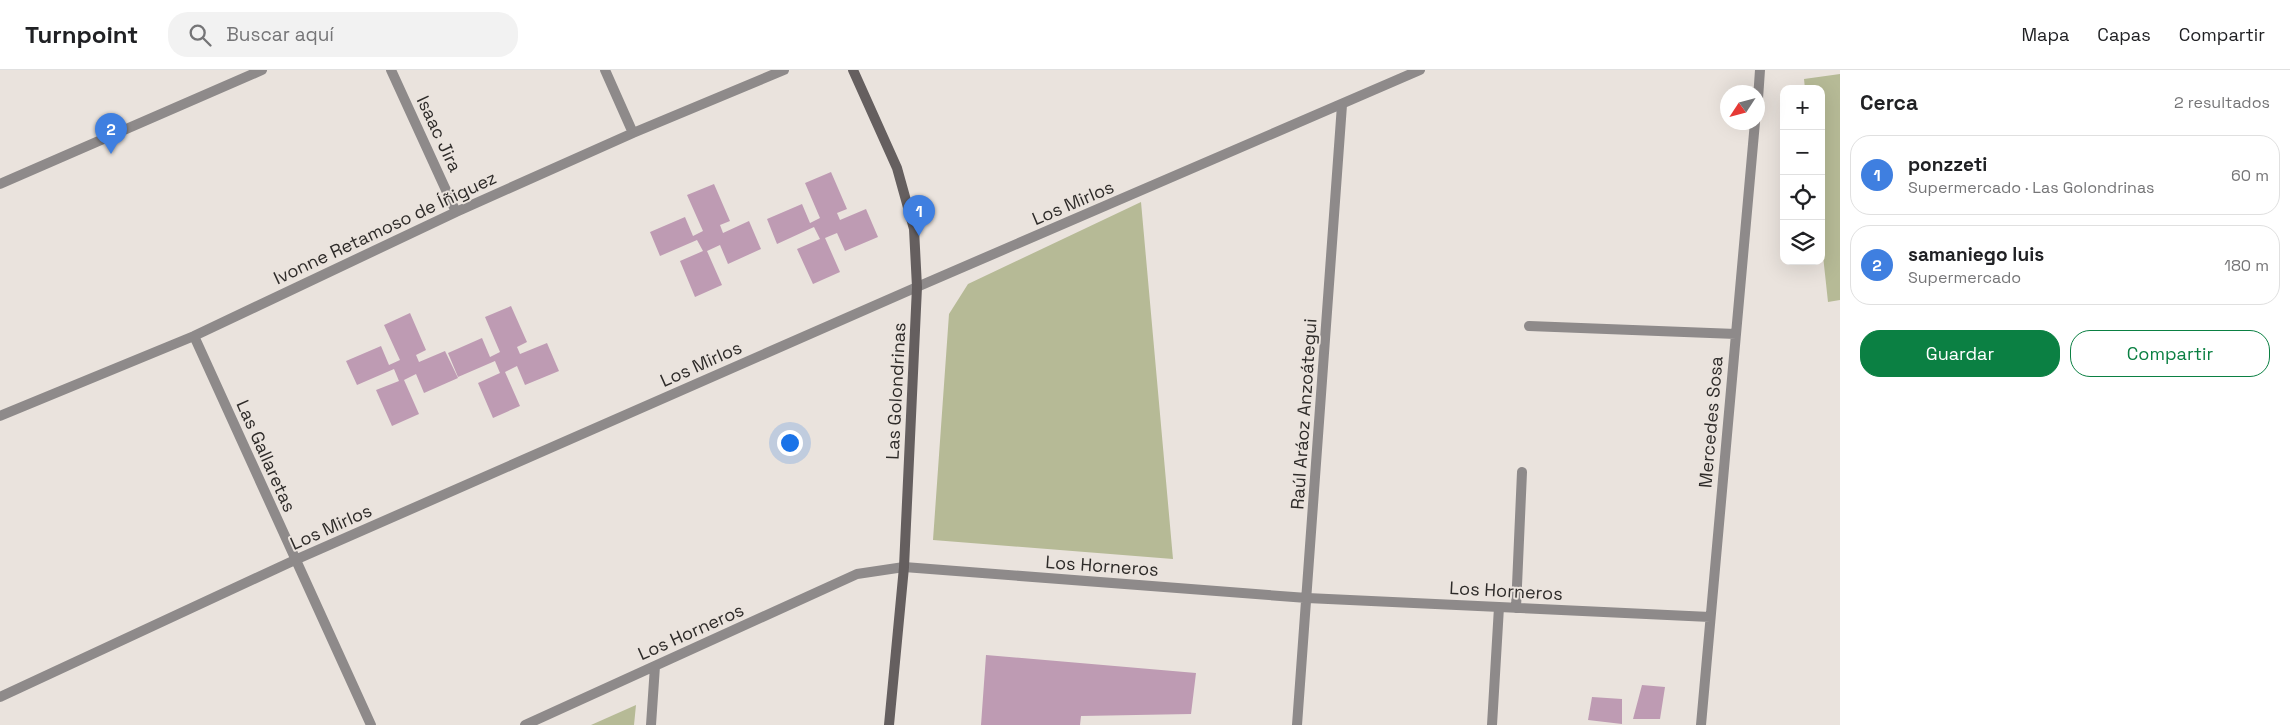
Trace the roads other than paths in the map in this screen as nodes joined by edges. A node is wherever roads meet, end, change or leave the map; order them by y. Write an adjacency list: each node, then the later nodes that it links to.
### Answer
1 (262, 70): 12 (street)
2 (391, 70): 13 (street, Isaac Jira)
3 (606, 70): 11 (street)
4 (784, 70): 11 (street, Ivonne Retamoso de Íñiguez)
5 (852, 70): 14 (street, Las Golondrinas)
6 (1420, 70): 9 (street, Los Mirlos)
7 (1760, 70): 8 (street)
8 (1759, 85)
9 (1342, 104): 14 (street, Los Mirlos); 22 (street, Raúl Aráoz Anzoátegui)
10 (1754, 130): 16 (street, Mercedes Sosa)
11 (632, 133): 13 (street, Ivonne Retamoso de Íñiguez)
12 (0, 184)
13 (456, 212): 17 (street, Ivonne Retamoso de Íñiguez)
14 (918, 287): 20 (street, Los Mirlos); 21 (street, Las Golondrinas)
15 (1529, 326): 16 (street)
16 (1736, 334): 25 (street, Mercedes Sosa)
17 (194, 336): 18 (street, Ivonne Retamoso de Íñiguez); 20 (street, Las Gallaretas)
18 (0, 416)
19 (1522, 472): 24 (street)
20 (295, 560): 27 (street, Los Mirlos); 28 (street, Las Gallaretas)
21 (904, 567): 22 (street, Los Horneros); 26 (street, Los Horneros); 31 (street, Las Golondrinas)
22 (1307, 598): 23 (street, Los Horneros); 32 (street, Raúl Aráoz Anzoátegui)
23 (1499, 607): 24 (street, Los Horneros); 33 (street)
24 (1516, 608): 25 (street, Los Horneros)
25 (1710, 617): 34 (street, Mercedes Sosa)
26 (655, 666): 29 (street, Los Horneros); 30 (street)
27 (0, 697)
28 (372, 725)
29 (524, 725)
30 (651, 725)
31 (890, 725)
32 (1297, 725)
33 (1492, 725)
34 (1701, 725)

